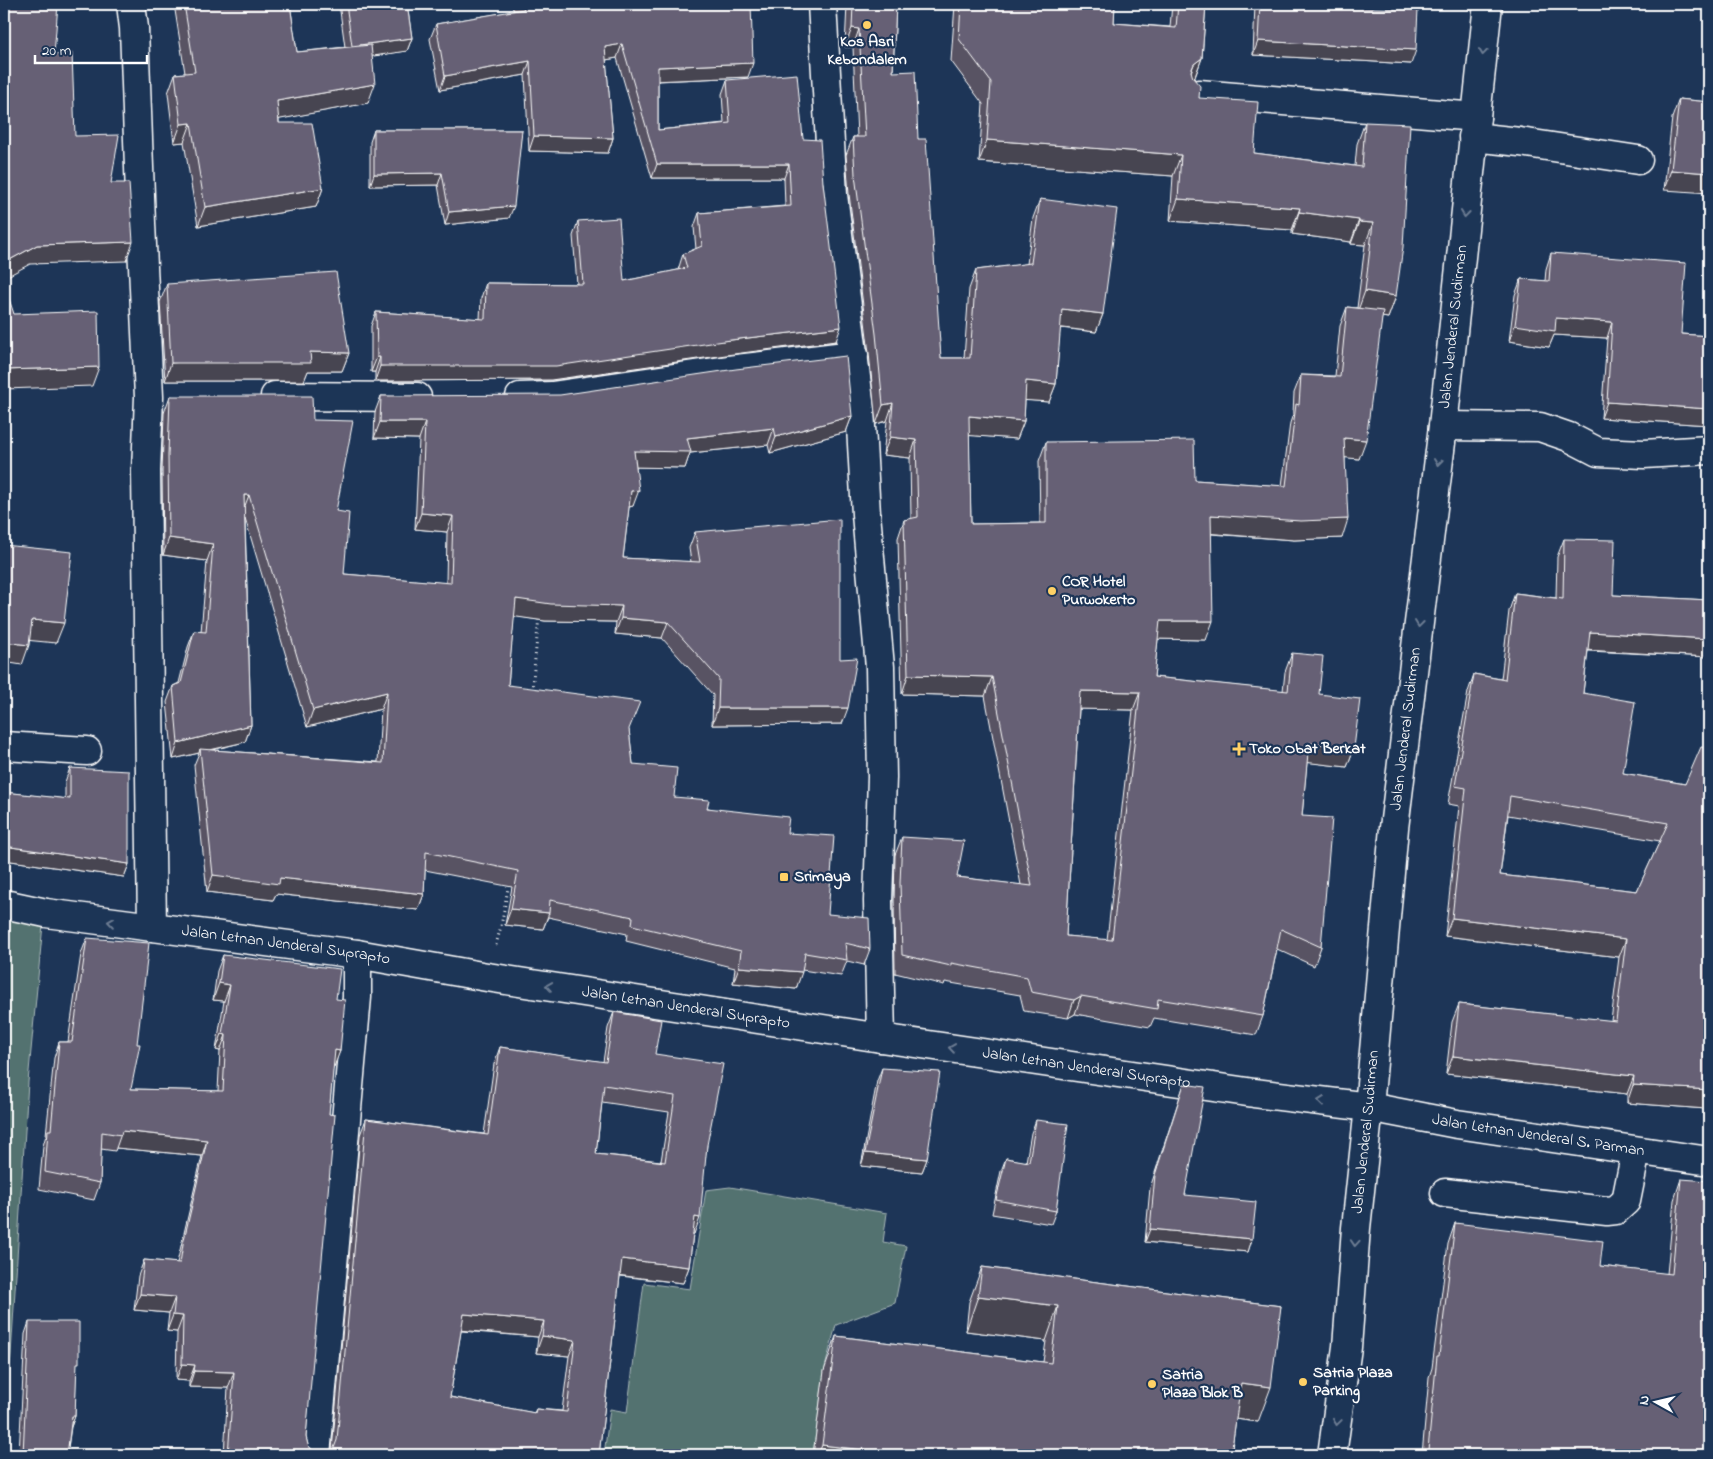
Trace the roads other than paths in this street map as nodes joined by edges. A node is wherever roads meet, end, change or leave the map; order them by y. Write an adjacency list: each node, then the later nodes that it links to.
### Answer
1 (132, 4): 8 (street)
2 (822, 4): 7 (street)
3 (1488, 4): 5 (street, Jalan Jenderal Sudirman, one-way to 5)
4 (1199, 94): 5 (street)
5 (1474, 127): 6 (street); 13 (street, Jalan Jenderal Sudirman, one-way to 13)
6 (1638, 160)
7 (854, 355): 12 (street); 20 (street)
8 (149, 397): 9 (street); 18 (street)
9 (178, 397)
10 (246, 397): 11 (street)
11 (439, 397)
12 (497, 397)
13 (1443, 426): 14 (street); 21 (street, Jalan Jenderal Sudirman, one-way to 21)
14 (1709, 450)
15 (4, 746): 16 (street)
16 (87, 751)
17 (4, 904): 18 (street, Jalan Letnan Jenderal Suprapto, one-way to 17)
18 (152, 927): 19 (street, Jalan Letnan Jenderal Suprapto)
19 (357, 954): 20 (street, Jalan Letnan Jenderal Suprapto, one-way to 19); 25 (street)
20 (881, 1038): 21 (street, Jalan Letnan Jenderal Suprapto, one-way to 20)
21 (1369, 1107): 22 (street, Jalan Letnan Jenderal S. Parman); 26 (street, Jalan Jenderal Sudirman, one-way to 26)
22 (1636, 1151): 23 (street, Jalan Letnan Jenderal S. Parman); 24 (street)
23 (1709, 1161)
24 (1445, 1194)
25 (316, 1455)
26 (1332, 1455)

